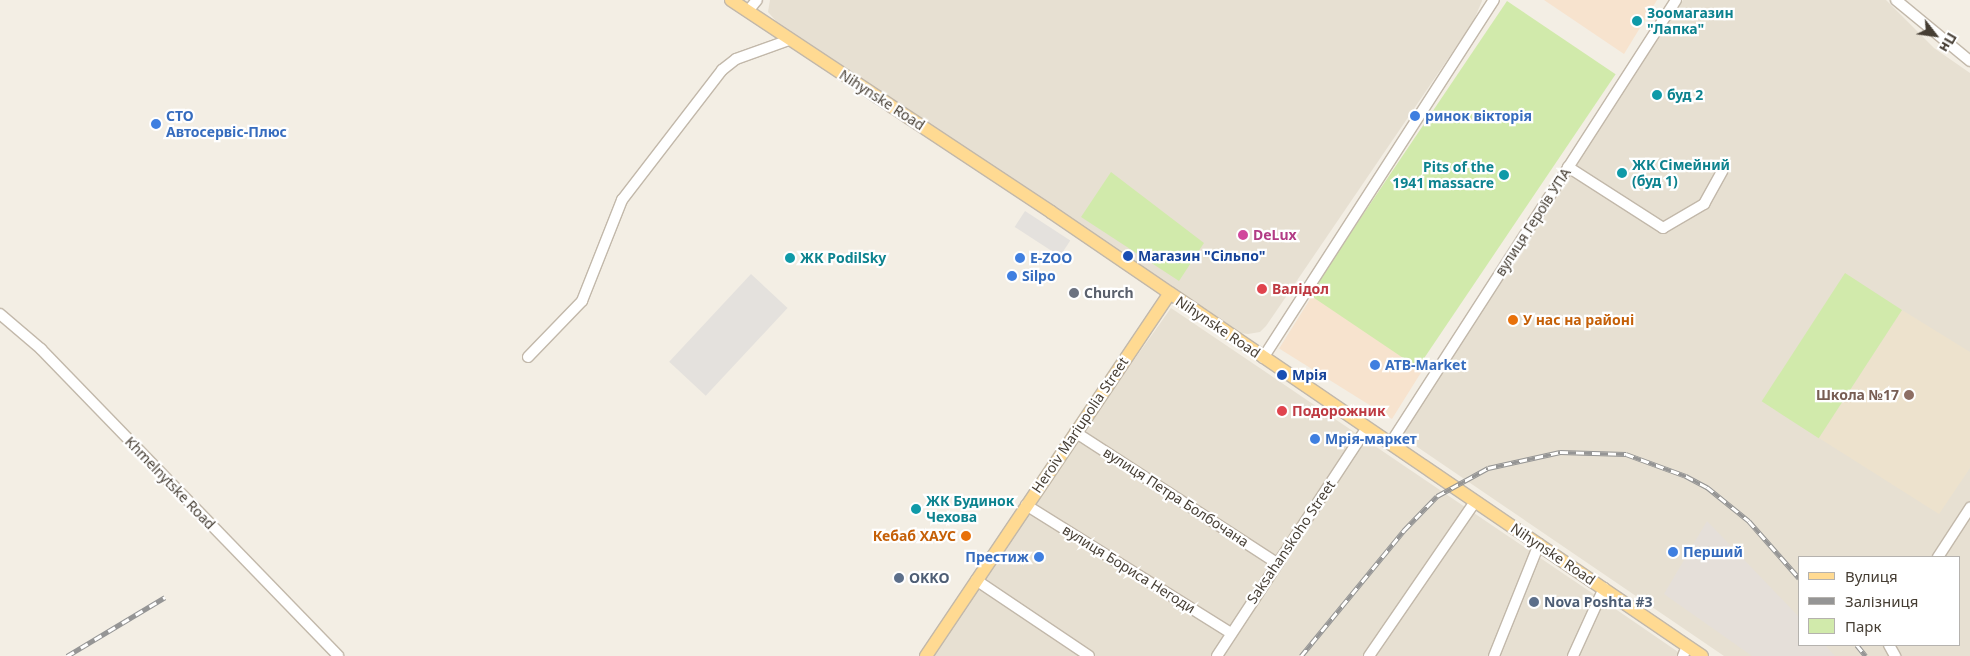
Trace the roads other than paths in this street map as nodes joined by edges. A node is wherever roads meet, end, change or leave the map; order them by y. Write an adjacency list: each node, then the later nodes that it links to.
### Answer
1 (731, 0): 6 (main road, Nihynske Road)
2 (757, 0): 6 (street)
3 (1494, 0): 14 (street)
4 (1676, 0): 9 (street, вулиця Героїв УПА)
5 (1896, 0): 8 (street)
6 (748, 12): 7 (main road, Nihynske Road)
7 (789, 40): 11 (main road, Nihynske Road); 13 (street)
8 (1970, 61)
9 (1568, 167): 10 (street); 17 (street, вулиця Героїв УПА)
10 (1722, 171)
11 (1168, 294): 14 (main road, Nihynske Road); 16 (main road, Heroiv Mariupolia Street)
12 (0, 314): 28 (street, Khmelnytske Road)
13 (528, 357)
14 (1263, 358): 15 (main road, Nihynske Road)
15 (1367, 428): 17 (main road, Nihynske Road); 23 (street, Saksahanskoho Street)
16 (1075, 432): 19 (main road, Heroiv Mariupolia Street); 23 (street, вулиця Петра Болбочана)
17 (1390, 444): 18 (main road, Nihynske Road)
18 (1476, 502): 21 (main road, Nihynske Road); 32 (street)
19 (1026, 505): 24 (main road, Heroiv Mariupolia Street); 26 (street, вулиця Бориса Негоди)
20 (1970, 508): 22 (street)
21 (1539, 544): 25 (main road, Nihynske Road); 33 (street)
22 (1939, 556)
23 (1277, 563): 26 (street, Saksahanskoho Street)
24 (976, 580): 29 (main road, Heroiv Mariupolia Street); 30 (street)
25 (1604, 588): 27 (main road, Nihynske Road); 34 (street)
26 (1231, 632): 31 (street, Saksahanskoho Street)
27 (1685, 651): 35 (main road, Nihynske Road)
28 (338, 656)
29 (926, 656)
30 (1089, 656)
31 (1217, 656)
32 (1368, 656)
33 (1494, 656)
34 (1573, 656)
35 (1702, 656)

